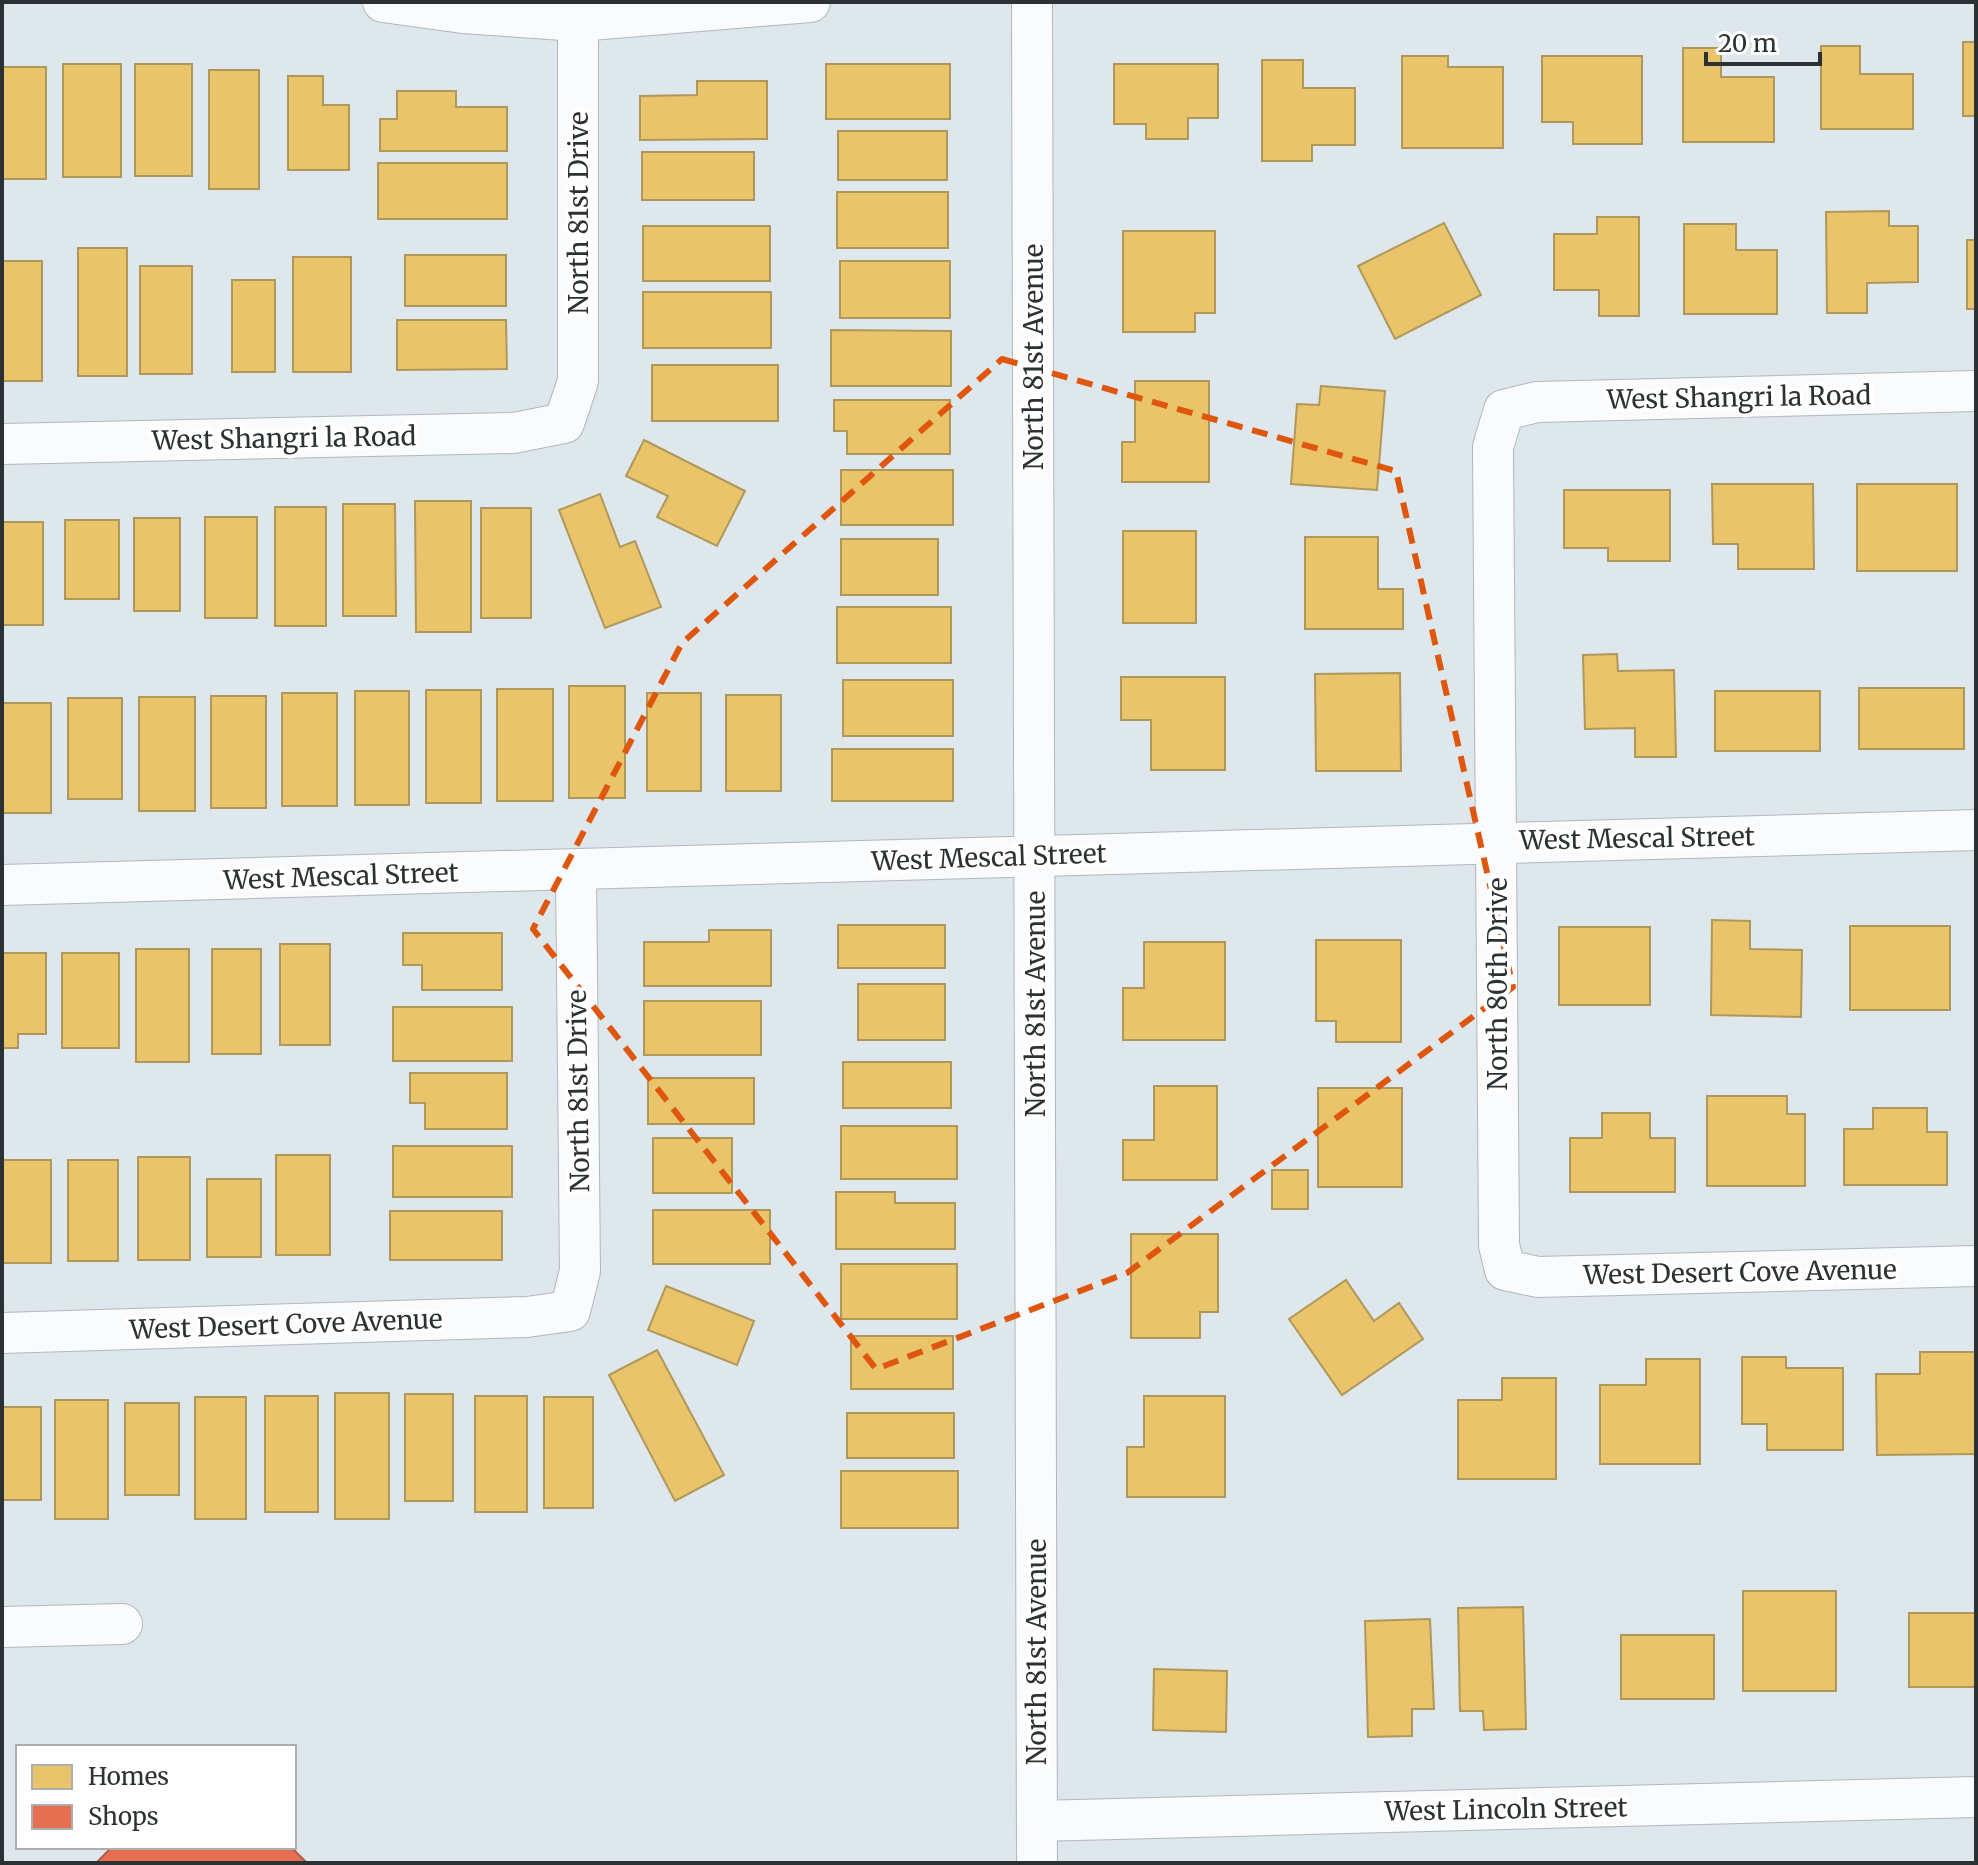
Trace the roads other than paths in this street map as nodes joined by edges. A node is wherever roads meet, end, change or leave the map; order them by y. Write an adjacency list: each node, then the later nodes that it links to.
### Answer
1 (383, 2): 4 (street)
2 (810, 2): 4 (street)
3 (1032, 2): 11 (street, North 81st Avenue)
4 (578, 11): 7 (street, North 81st Drive)
5 (1976, 391): 6 (street, West Shangri la Road)
6 (1504, 410): 10 (street, North 80th Drive)
7 (564, 423): 8 (street, West Shangri la Road)
8 (2, 444)
9 (1976, 830): 10 (street, West Mescal Street)
10 (1496, 842): 11 (street, West Mescal Street); 15 (street, North 80th Drive)
11 (1034, 856): 12 (street, West Mescal Street); 21 (street, North 81st Avenue)
12 (576, 870): 13 (street, West Mescal Street); 16 (street, North 81st Drive)
13 (2, 885)
14 (1976, 1266): 15 (street, West Desert Cove Avenue)
15 (1505, 1270)
16 (570, 1311): 17 (street, West Desert Cove Avenue)
17 (2, 1333)
18 (122, 1624): 19 (street)
19 (2, 1627)
20 (1976, 1797): 21 (street, West Lincoln Street)
21 (1037, 1821): 22 (street, North 81st Avenue)
22 (1037, 1863)

